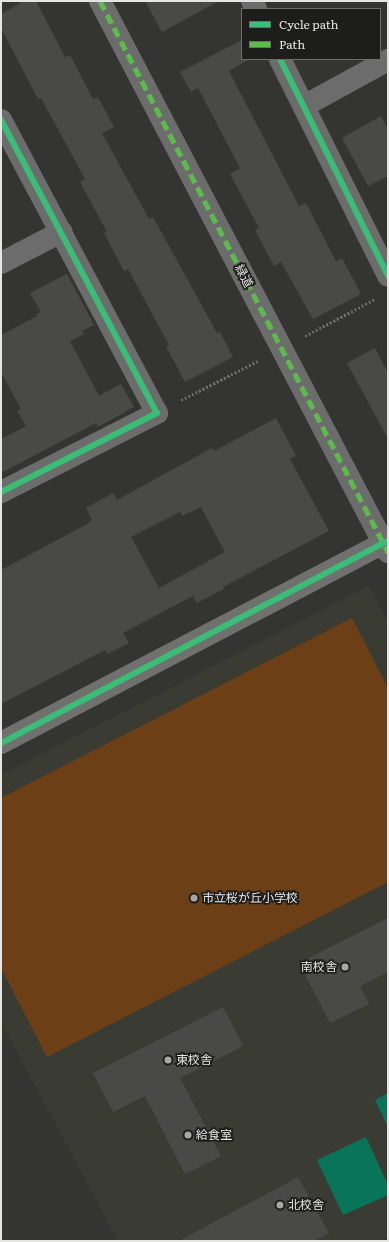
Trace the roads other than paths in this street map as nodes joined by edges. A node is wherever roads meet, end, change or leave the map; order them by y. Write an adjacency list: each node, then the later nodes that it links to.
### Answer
1 (100, 1): 10 (street, 緑道)
2 (281, 60): 4 (street)
3 (388, 60): 4 (street)
4 (304, 106): 8 (street)
5 (1, 120): 6 (street)
6 (61, 232): 7 (street); 9 (street)
7 (1, 263)
8 (388, 276)
9 (1, 492)
10 (386, 545): 11 (street)
11 (1, 743)

